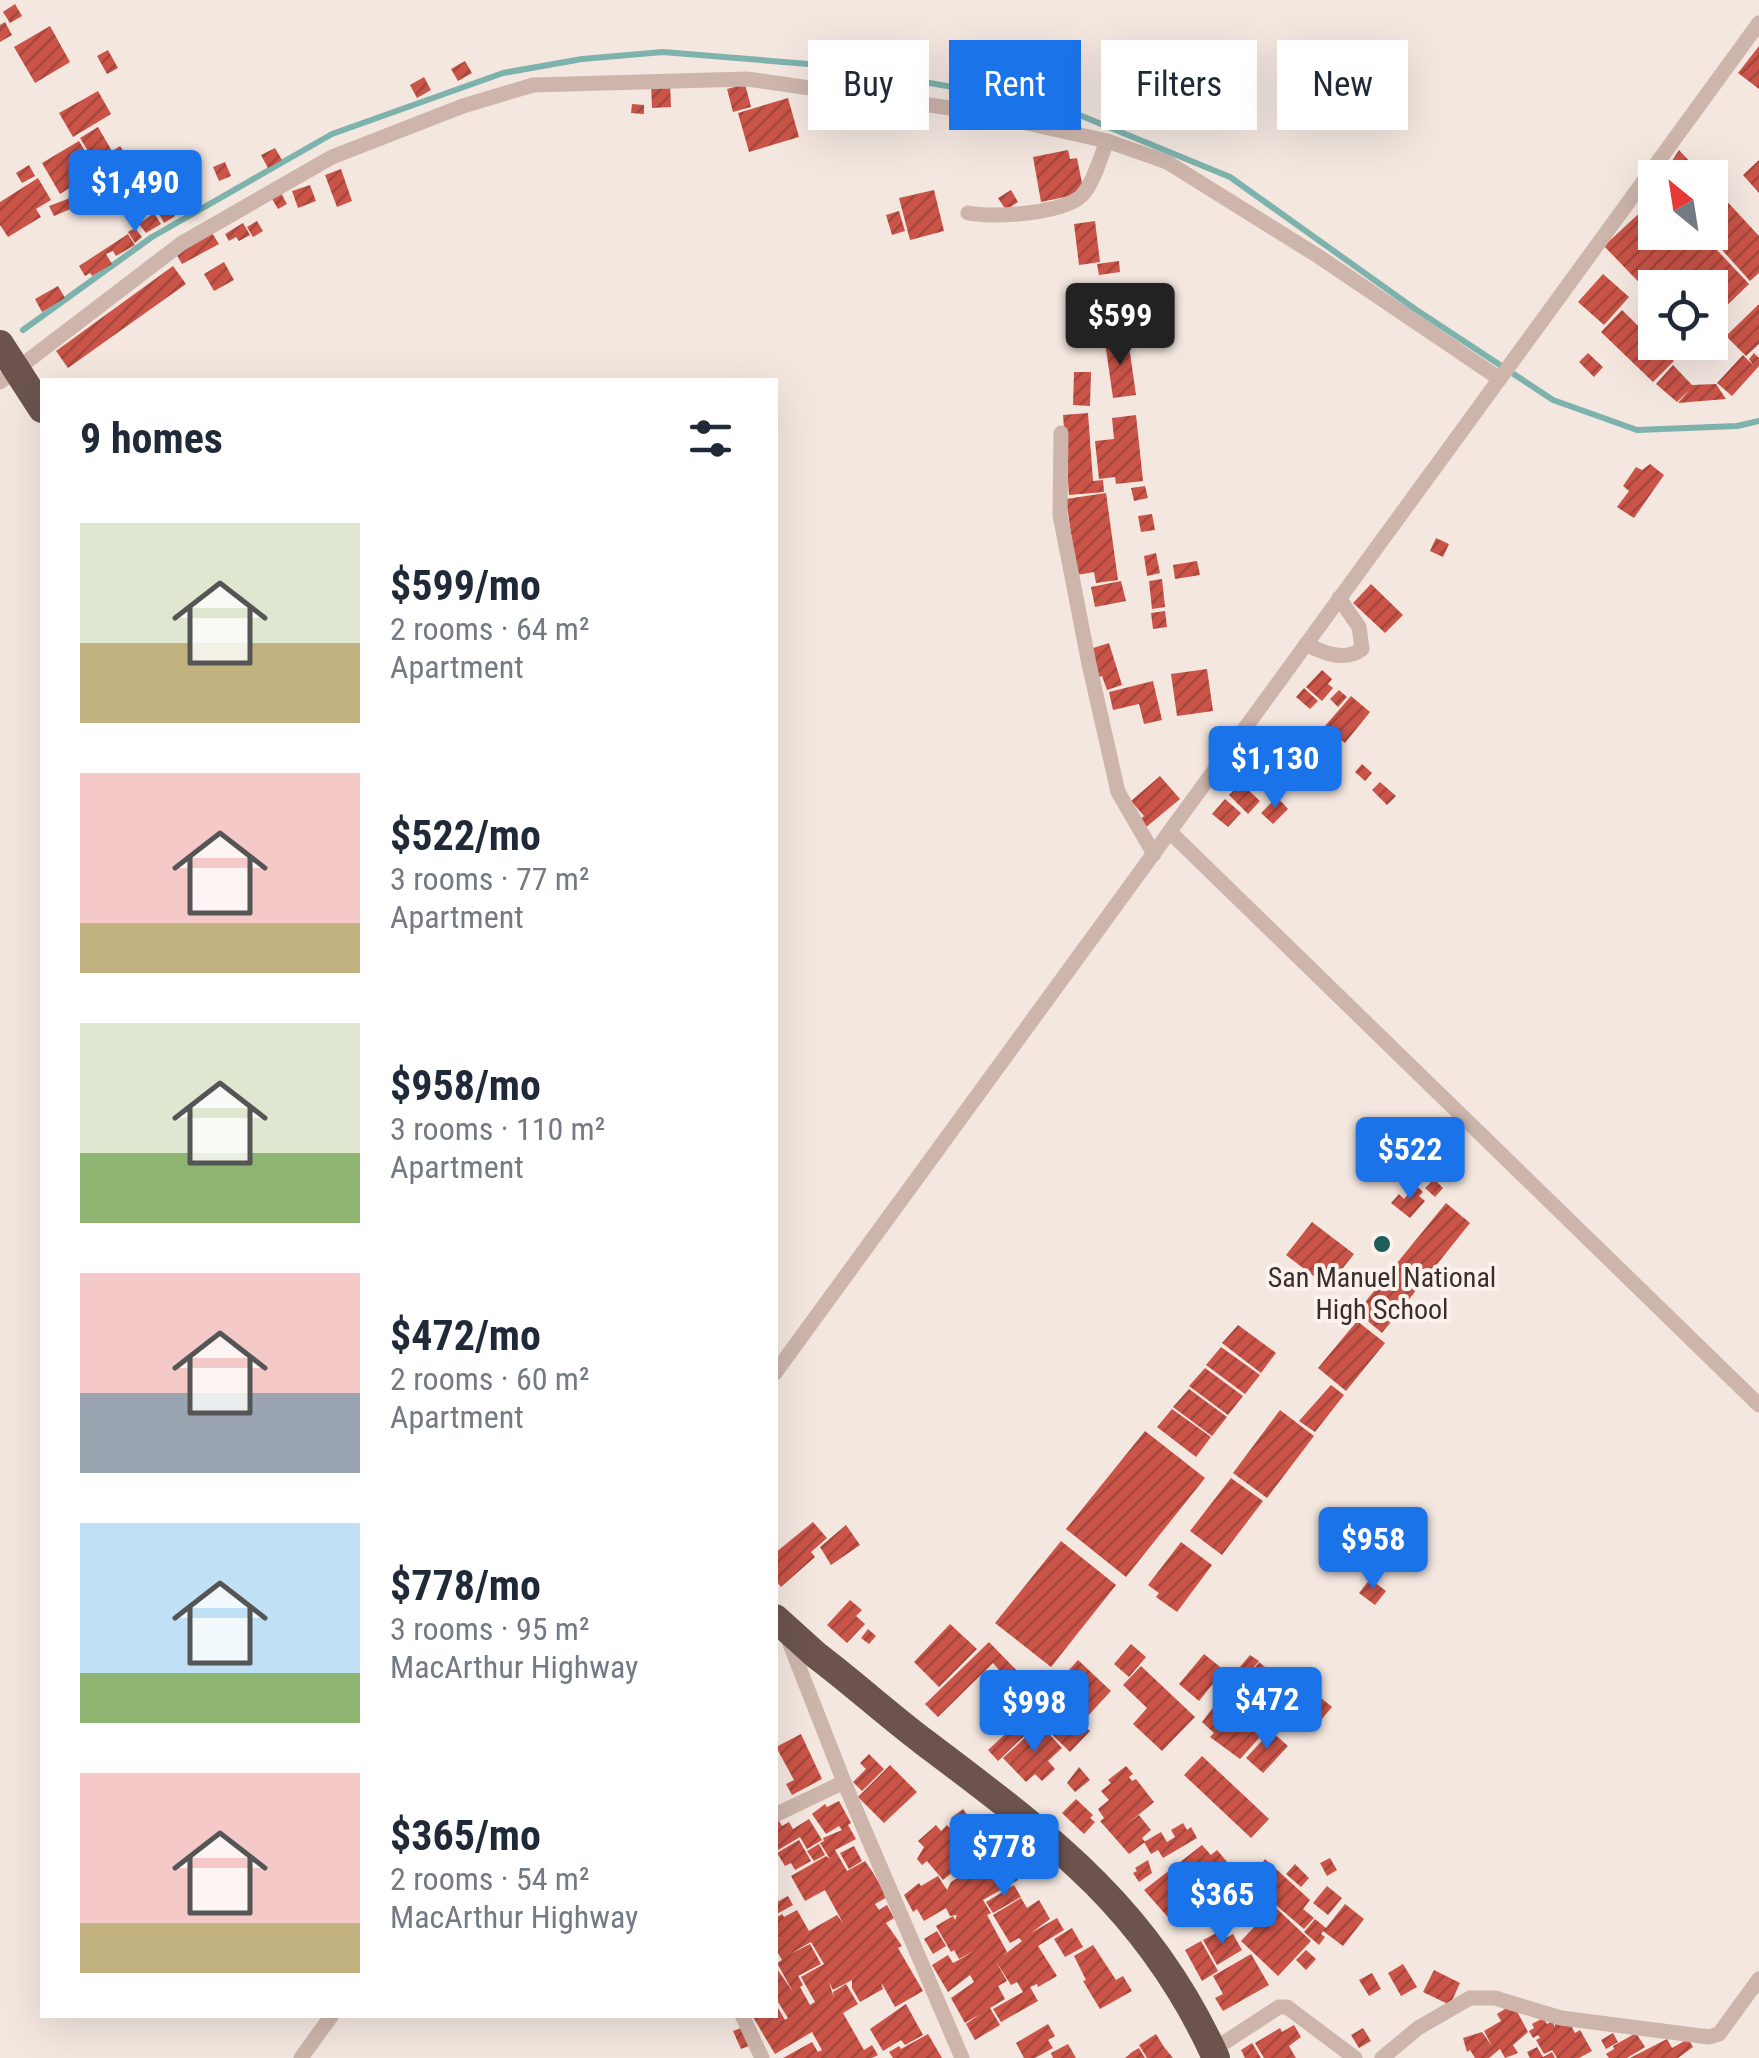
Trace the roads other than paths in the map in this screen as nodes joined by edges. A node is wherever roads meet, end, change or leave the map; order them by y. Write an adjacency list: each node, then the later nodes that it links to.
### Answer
1 (1759, 23): 6 (street)
2 (1106, 142): 3 (street); 5 (street); 6 (street)
3 (968, 212)
4 (0, 344): 5 (highway)
5 (9, 376): 7 (highway)
6 (1502, 376): 9 (street)
7 (40, 407)
8 (1060, 432): 12 (street)
9 (1339, 598): 10 (street); 10 (street)
10 (1306, 644): 11 (street)
11 (1170, 832): 12 (street); 14 (street)
12 (1154, 854): 13 (street)
13 (778, 1369)
14 (1759, 1405)
15 (779, 1622): 16 (street); 21 (highway)
16 (844, 1782): 17 (street); 24 (street)
17 (778, 1813)
18 (1759, 1979): 26 (street)
19 (330, 2018): 22 (street)
20 (743, 2018): 23 (street)
21 (1214, 2054): 25 (street)
22 (301, 2058)
23 (762, 2058)
24 (962, 2058)
25 (1355, 2058)
26 (1382, 2058)

